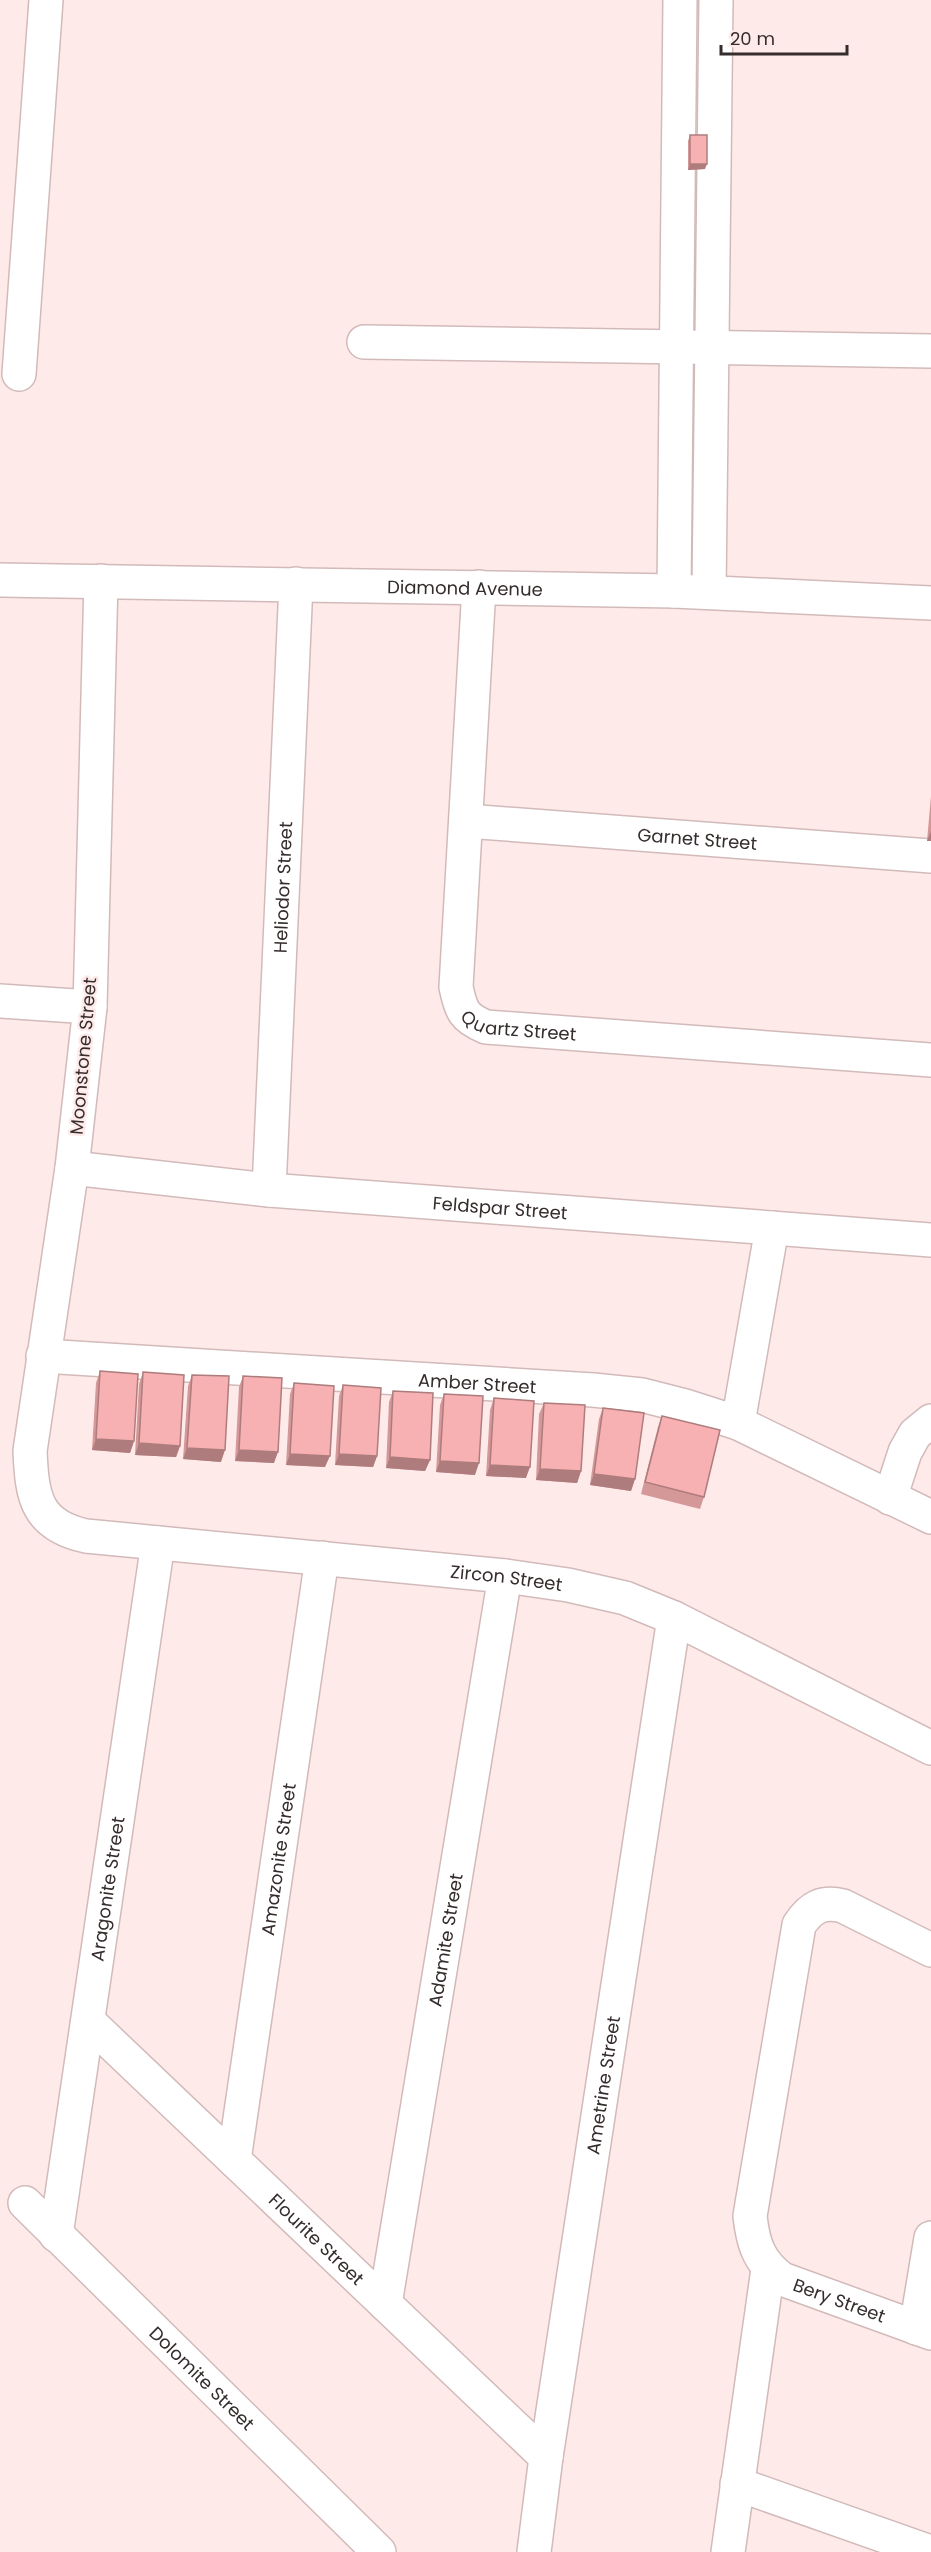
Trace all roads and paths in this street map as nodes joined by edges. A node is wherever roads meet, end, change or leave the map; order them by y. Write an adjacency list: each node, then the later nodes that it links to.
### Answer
1 (46, 0): 10 (street)
2 (680, 0): 4 (street)
3 (716, 0): 5 (street)
4 (679, 101): 5 (street); 7 (street)
5 (715, 102): 8 (street)
6 (364, 342): 7 (street)
7 (676, 347): 8 (street); 15 (street)
8 (712, 347): 9 (street); 16 (street)
9 (931, 351)
10 (19, 374)
11 (0, 580): 12 (street, Diamond Avenue)
12 (101, 581): 13 (street, Diamond Avenue); 21 (street, Moonstone Street)
13 (296, 584): 14 (street, Diamond Avenue); 24 (street, Heliodor Street)
14 (479, 587): 15 (street, Diamond Avenue); 18 (street, Quartz Street)
15 (674, 591): 16 (street, Diamond Avenue)
16 (709, 592): 17 (street, Diamond Avenue)
17 (931, 603)
18 (466, 821): 19 (street, Garnet Street); 22 (street, Quartz Street)
19 (931, 856)
20 (0, 1001): 21 (street)
21 (90, 1007): 23 (street, Moonstone Street)
22 (931, 1060)
23 (72, 1168): 24 (street, Feldspar Street); 27 (street, Moonstone Street)
24 (269, 1190): 25 (street, Feldspar Street)
25 (772, 1228): 26 (street, Feldspar Street); 29 (street)
26 (931, 1240)
27 (43, 1356): 29 (street, Amber Street); 32 (street, Moonstone Street)
28 (931, 1421): 30 (street)
29 (738, 1423): 30 (street, Amber Street)
30 (890, 1498): 31 (street, Amber Street)
31 (931, 1517)
32 (50, 1522): 33 (street, Zircon Street)
33 (158, 1543): 34 (street, Zircon Street); 39 (street, Aragonite Street)
34 (322, 1558): 35 (street, Zircon Street); 40 (street, Amazonite Street)
35 (505, 1576): 36 (street, Zircon Street); 45 (street, Adamite Street)
36 (674, 1618): 37 (street, Zircon Street); 47 (street, Ametrine Street)
37 (931, 1748)
38 (931, 1950): 44 (street)
39 (88, 2021): 40 (street, Flourite Street); 42 (street, Aragonite Street)
40 (234, 2160): 45 (street, Flourite Street)
41 (25, 2203): 42 (street, Dolomite Street)
42 (56, 2235): 49 (street, Dolomite Street)
43 (931, 2238): 46 (street)
44 (763, 2261): 46 (street, Bery Street); 48 (street)
45 (385, 2304): 47 (street, Flourite Street)
46 (924, 2331)
47 (546, 2457): 50 (street, Ametrine Street)
48 (737, 2484): 51 (street); 52 (street)
49 (379, 2552)
50 (534, 2552)
51 (728, 2552)
52 (930, 2552)

